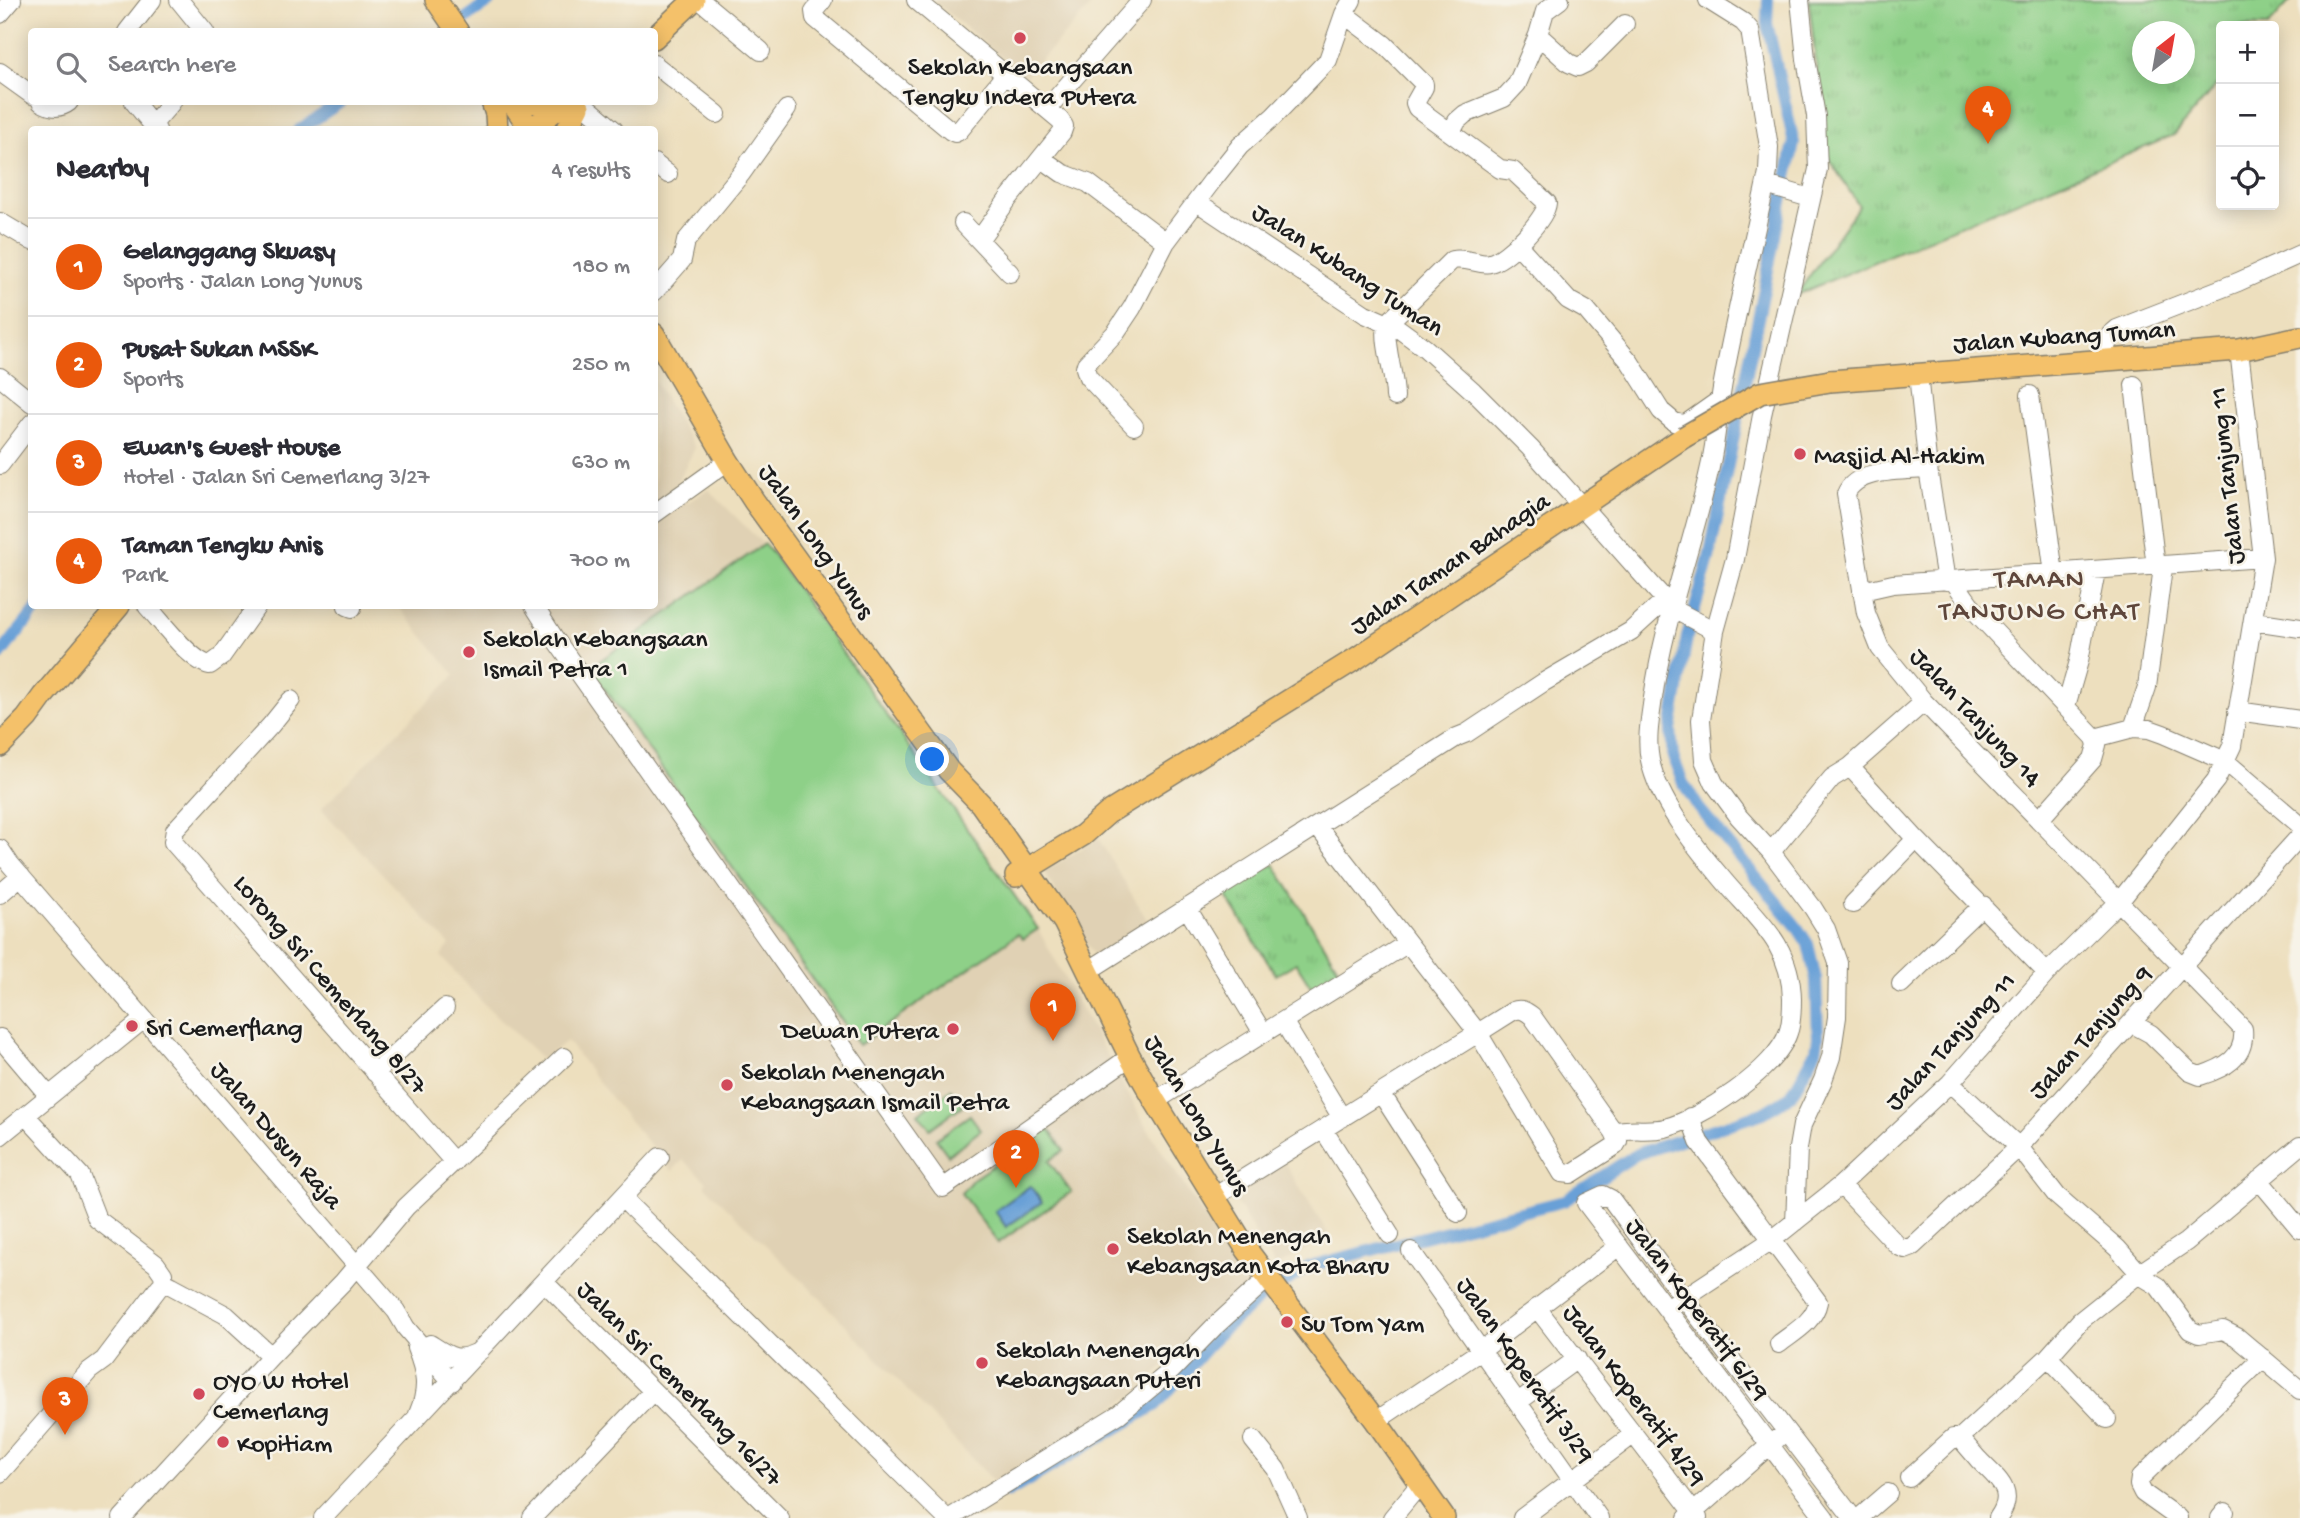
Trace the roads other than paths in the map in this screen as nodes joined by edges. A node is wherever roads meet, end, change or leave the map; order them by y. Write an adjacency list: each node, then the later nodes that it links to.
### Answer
1 (12, 0): 14 (street)
2 (152, 0): 16 (street)
3 (179, 0): 17 (street)
4 (694, 0): 18 (main road)
5 (700, 0): 20 (street)
6 (823, 0): 23 (street)
7 (916, 0): 23 (street)
8 (1142, 0): 35 (street)
9 (1560, 0): 12 (street)
10 (1707, 0): 48 (street)
11 (1800, 0): 49 (street)
12 (1539, 6): 19 (street)
13 (1348, 7): 46 (street); 50 (street)
14 (0, 14)
15 (1625, 24): 19 (street)
16 (130, 28)
17 (202, 28)
18 (658, 34)
19 (1538, 36): 46 (street)
20 (761, 51)
21 (658, 67): 36 (street)
22 (0, 72): 24 (street)
23 (1006, 75): 35 (street)
24 (28, 91)
25 (137, 105): 37 (street)
26 (170, 105): 38 (street)
27 (493, 105): 39 (main road)
28 (500, 105): 40 (main road)
29 (514, 105): 41 (main road)
30 (574, 105): 42 (main road)
31 (576, 105): 43 (main road)
32 (577, 105): 44 (main road)
33 (581, 105): 45 (street)
34 (787, 109): 59 (street)
35 (1046, 109): 47 (street)
36 (716, 114)
37 (154, 126)
38 (156, 126)
39 (497, 126)
40 (514, 126)
41 (528, 126)
42 (536, 126)
43 (557, 126)
44 (569, 126)
45 (609, 126)
46 (1451, 133): 56 (street)
47 (1041, 158): 54 (street); 55 (street)
48 (1770, 186): 49 (street); 71 (street)
49 (1810, 197): 93 (street)
50 (1197, 202): 55 (street); 60 (street, Jalan Kubang Tuman)
51 (0, 222): 53 (street)
52 (963, 223): 54 (street)
53 (28, 239)
54 (979, 240): 58 (street)
55 (1166, 242): 73 (street)
56 (1517, 244): 60 (street); 71 (street)
57 (2300, 254): 64 (street)
58 (1010, 273)
59 (658, 287)
60 (1387, 324): 70 (street); 78 (street, Jalan Kubang Tuman)
61 (2300, 337): 63 (main road, Jalan Kubang Tuman)
62 (658, 341): 75 (main road, Jalan Long Yunus)
63 (2239, 350): 64 (main road, Jalan Kubang Tuman); 80 (street, Jalan Tanjung 11)
64 (2102, 360): 65 (main road, Jalan Kubang Tuman)
65 (1918, 374): 67 (main road, Jalan Kubang Tuman); 77 (street)
66 (0, 377): 72 (street)
67 (1830, 381): 78 (main road, Jalan Taman Bahagia, bridge)
68 (2134, 385): 81 (street)
69 (2030, 395): 83 (street)
70 (1395, 397)
71 (1721, 399): 90 (street)
72 (28, 400)
73 (1134, 426)
74 (28, 428): 76 (street)
75 (728, 461): 79 (street); 113 (main road, Jalan Long Yunus)
76 (0, 465)
77 (1928, 468): 84 (street); 85 (street, Jalan Tanjung 14)
78 (1581, 507): 90 (street, Jalan Kubang Tuman); 113 (main road, Jalan Taman Bahagia)
79 (658, 511)
80 (2263, 558): 81 (street); 91 (street, Jalan Tanjung 11)
81 (2160, 567): 82 (street); 100 (street)
82 (2096, 571): 83 (street); 97 (street)
83 (2053, 574): 84 (street)
84 (1948, 581): 85 (street); 97 (street)
85 (1863, 592): 96 (street, Jalan Tanjung 14)
86 (116, 609): 94 (main road)
87 (150, 609): 88 (street)
88 (255, 609)
89 (536, 609): 132 (street)
90 (1674, 609): 93 (street); 108 (street); 139 (street)
91 (2254, 621): 92 (street); 98 (street, Jalan Tanjung 11)
92 (2300, 628)
93 (1709, 629): 111 (street)
94 (43, 696): 101 (main road); 103 (main road)
95 (291, 700): 133 (street, Lorong Sri Cemerlang 8/27)
96 (1924, 702): 105 (street); 106 (street, Jalan Tanjung 14)
97 (2066, 706): 102 (street)
98 (2237, 711): 99 (street); 104 (street, Jalan Tanjung 11)
99 (2300, 720)
100 (2133, 728): 102 (street); 104 (street)
101 (0, 730)
102 (2095, 738): 106 (street)
103 (0, 746)
104 (2225, 761): 107 (street); 115 (street, Jalan Tanjung 11)
105 (1850, 767): 110 (street); 111 (street)
106 (2039, 820): 115 (street, Jalan Tanjung 14)
107 (2300, 825)
108 (1317, 826): 118 (street); 119 (street)
109 (2300, 836): 120 (street, Jalan Tanjung 9)
110 (1916, 839): 116 (street); 117 (street)
111 (1771, 852): 153 (street)
112 (8, 861): 114 (street); 125 (street, Jalan Dusun Raja)
113 (1017, 867): 121 (main road, Jalan Long Yunus)
114 (0, 894)
115 (2119, 902): 120 (street, Jalan Tanjung 14); 122 (street, Jalan Tanjung 11)
116 (1853, 904)
117 (1983, 905): 122 (street); 123 (street)
118 (1187, 908): 121 (street); 128 (street)
119 (1408, 943): 126 (street); 129 (street)
120 (2182, 967): 127 (street, Jalan Tanjung 9); 127 (street, Jalan Tanjung 14)
121 (1088, 971): 132 (main road, Jalan Long Yunus)
122 (2048, 973): 134 (street, Jalan Tanjung 11)
123 (1901, 984)
124 (445, 1008): 133 (street)
125 (144, 1019): 136 (street); 159 (street, Jalan Dusun Raja)
126 (1283, 1021): 128 (street); 140 (street)
127 (2131, 1023): 145 (street, Jalan Tanjung 9)
128 (1263, 1033): 137 (street)
129 (1478, 1033): 135 (street); 142 (street); 142 (street)
130 (0, 1038): 136 (street)
131 (564, 1057): 147 (street)
132 (1130, 1057): 137 (main road, Jalan Long Yunus)
133 (375, 1073): 147 (street, Lorong Sri Cemerlang 8/27)
134 (1950, 1083): 145 (street); 149 (street, Jalan Tanjung 11)
135 (1381, 1093): 140 (street); 152 (street)
136 (49, 1096): 138 (street)
137 (1155, 1101): 150 (main road, Jalan Long Yunus)
138 (26, 1116): 143 (street); 163 (street)
139 (1690, 1117): 142 (street); 156 (street)
140 (1342, 1118): 141 (street)
141 (1323, 1129): 150 (street); 155 (street)
142 (1614, 1132)
143 (0, 1136)
144 (2300, 1146): 148 (street)
145 (2019, 1147): 149 (street, Jalan Tanjung 9); 160 (street)
146 (660, 1157): 151 (street)
147 (454, 1162): 159 (street)
148 (2259, 1180): 154 (street); 160 (street)
149 (1841, 1185): 153 (street, Jalan Tanjung 11)
150 (1214, 1197): 161 (main road, Jalan Long Yunus)
151 (623, 1199): 162 (street); 199 (street)
152 (1458, 1213)
153 (1795, 1222): 156 (street, Jalan Tanjung 11)
154 (2300, 1229)
155 (1391, 1235)
156 (1772, 1240): 164 (street, Jalan Tanjung 11); 170 (street)
157 (1619, 1246): 164 (street, Jalan Koperatif 6/29); 165 (street); 166 (street, Jalan Koperatif 6/29)
158 (1411, 1251): 172 (street, Jalan Koperatif 3/29)
159 (357, 1266): 167 (street, Jalan Dusun Raja); 173 (street)
160 (2140, 1273): 174 (street); 175 (street)
161 (1268, 1278): 183 (main road, Jalan Long Yunus); 199 (street)
162 (545, 1283): 171 (street); 179 (street, Jalan Sri Cemerlang 16/27)
163 (164, 1284): 173 (street); 189 (street)
164 (1684, 1298): 166 (street, Jalan Tanjung 11); 184 (street)
165 (1537, 1308): 172 (street); 176 (street, Jalan Koperatif 4/29)
166 (1667, 1309): 188 (street, Jalan Koperatif 6/29)
167 (396, 1311): 168 (street, Jalan Dusun Raja); 169 (street, Jalan Dusun Raja)
168 (411, 1334): 177 (street, Jalan Dusun Raja); 182 (street)
169 (430, 1344): 171 (street); 177 (street, Jalan Dusun Raja)
170 (1779, 1344)
171 (483, 1349): 177 (street)
172 (1482, 1350): 180 (street, Jalan Koperatif 3/29); 183 (street)
173 (271, 1356): 195 (street)
174 (2048, 1357): 181 (street); 186 (street)
175 (2263, 1358): 178 (street); 208 (street)
176 (1577, 1359): 180 (street); 185 (street, Jalan Koperatif 4/29)
177 (455, 1379): 182 (street)
178 (2300, 1390)
179 (653, 1391): 197 (street); 198 (street, Jalan Sri Cemerlang 16/27)
180 (1518, 1402): 191 (street, Jalan Koperatif 3/29)
181 (2107, 1419)
182 (415, 1421): 196 (street)
183 (1376, 1421): 192 (main road, Jalan Long Yunus)
184 (1786, 1431): 188 (street); 206 (street)
185 (1633, 1434): 191 (street); 194 (street, Jalan Koperatif 4/29)
186 (1960, 1438): 190 (street); 207 (street)
187 (1252, 1440): 200 (street)
188 (1770, 1446): 194 (street); 205 (street, Jalan Koperatif 6/29)
189 (0, 1473)
190 (1909, 1478)
191 (1573, 1480): 203 (street); 204 (street, Jalan Koperatif 3/29)
192 (1420, 1484): 201 (street); 202 (main road, Jalan Long Yunus)
193 (1888, 1493): 206 (street)
194 (1693, 1516)
195 (122, 1518)
196 (323, 1518)
197 (532, 1518)
198 (780, 1518)
199 (948, 1518)
200 (1298, 1518)
201 (1391, 1518)
202 (1444, 1518)
203 (1522, 1518)
204 (1600, 1518)
205 (1825, 1518)
206 (1856, 1518)
207 (1998, 1518)
208 (2178, 1518)

